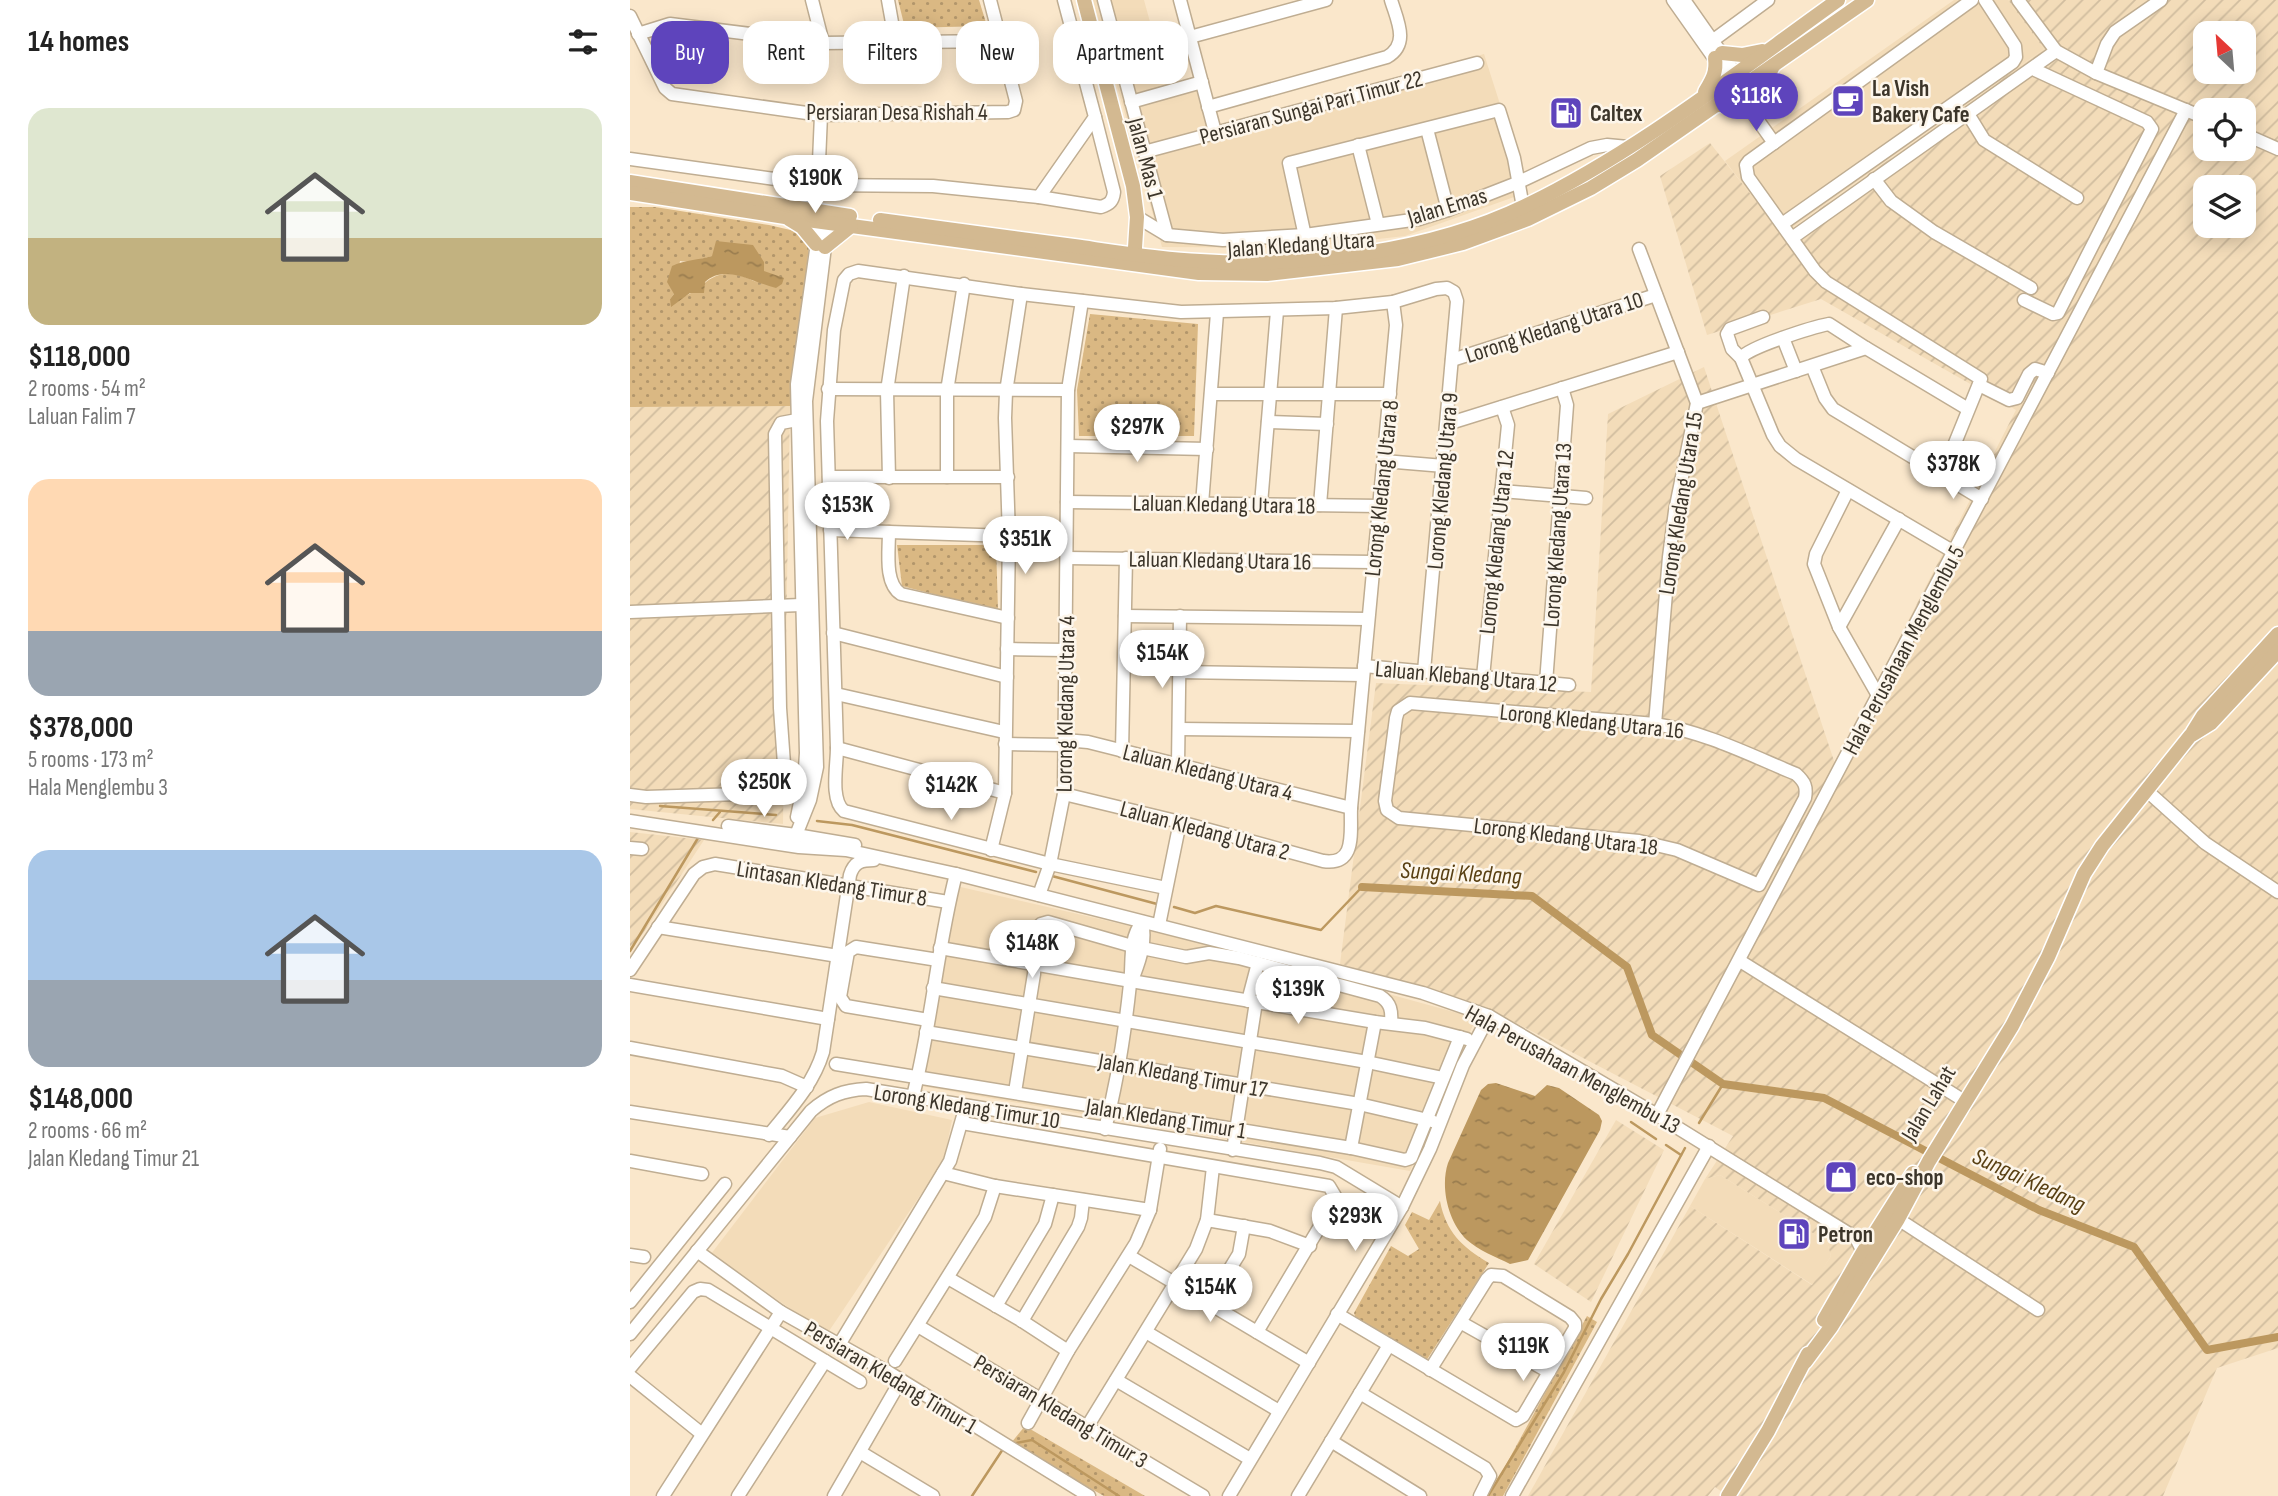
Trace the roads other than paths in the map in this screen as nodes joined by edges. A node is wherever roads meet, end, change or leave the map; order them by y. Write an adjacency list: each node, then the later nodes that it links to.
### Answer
1 (812, 0): 20 (street)
2 (888, 0): 21 (street)
3 (990, 0): 22 (street, Persiaran Desa Rishah 4)
4 (1064, 0): 46 (street)
5 (1084, 0): 45 (main road)
6 (1104, 0): 37 (street, Jalan Mas 1)
7 (1180, 0): 25 (street)
8 (1326, 0): 25 (street)
9 (1391, 0): 39 (street)
10 (1673, 0): 26 (street)
11 (1684, 0): 26 (street)
12 (1768, 0): 26 (street)
13 (1838, 0): 27 (main road, Jalan Kledang Utara)
14 (1867, 0): 30 (main road, Jalan Kledang Utara)
15 (1972, 0): 50 (street)
16 (1985, 0): 69 (street)
17 (2018, 0): 28 (street)
18 (2161, 0): 32 (street)
19 (630, 16): 24 (street, Persiaran Desa Rishah 4)
20 (817, 21)
21 (892, 21)
22 (996, 21)
23 (743, 33): 24 (street)
24 (638, 34): 44 (street, Persiaran Desa Rishah 4)
25 (1190, 37): 34 (street)
26 (1714, 49): 27 (main road); 33 (street); 36 (main road)
27 (1767, 50): 33 (main road, Jalan Kledang Utara)
28 (2056, 51): 31 (street); 32 (street)
29 (1478, 63): 48 (street, Persiaran Sungai Pari Timur 22)
30 (1773, 65): 33 (main road, Jalan Kledang Utara); 40 (main road)
31 (2033, 69): 43 (street); 74 (street)
32 (2096, 73): 41 (street)
33 (1736, 81): 36 (main road, Jalan Kledang Utara); 38 (main road, Jalan Kledang Utara); 40 (street)
34 (1202, 82): 37 (street); 39 (street)
35 (1012, 84): 44 (street, Persiaran Desa Rishah 4)
36 (1702, 96): 52 (main road, Jalan Kledang Utara)
37 (1131, 102): 54 (street, Jalan Mas 1)
38 (1716, 105): 40 (main road); 78 (main road, Jalan Kledang Utara)
39 (1208, 107): 48 (street)
40 (1756, 110): 50 (street)
41 (2186, 110): 42 (street); 77 (street, Hala Perusahaan Menglembu 5)
42 (2193, 113)
43 (1968, 114): 56 (street); 62 (street)
44 (821, 115): 59 (street)
45 (1116, 122): 46 (street); 67 (main road)
46 (1096, 123): 61 (street); 61 (street)
47 (1427, 129): 51 (street); 58 (street); 64 (street)
48 (1215, 132): 54 (street, Persiaran Sungai Pari Timur 22)
49 (2256, 140): 53 (street)
50 (1777, 141): 69 (street)
51 (1359, 145): 68 (street); 72 (street)
52 (1628, 148): 58 (street, Jalan Emas); 63 (main road, Jalan Kledang Utara)
53 (2278, 149)
54 (1144, 152): 71 (street, Jalan Mas 1)
55 (630, 159): 59 (street)
56 (1874, 179): 73 (street); 74 (street)
57 (630, 182): 66 (main road, Jalan Kledang Utara)
58 (1517, 183): 63 (street); 64 (street, Jalan Emas)
59 (818, 185): 61 (street)
60 (630, 193): 65 (main road, Jalan Kledang Utara)
61 (1039, 197)
62 (2077, 198)
63 (1523, 207): 79 (main road, Jalan Kledang Utara)
64 (1448, 210): 68 (street, Jalan Emas)
65 (785, 217): 66 (main road, Jalan Kledang Utara); 75 (main road)
66 (825, 217): 70 (main road, Jalan Kledang Utara); 75 (street); 78 (main road, Jalan Kledang Utara)
67 (1137, 217): 71 (street, Jalan Emas); 78 (main road)
68 (1378, 224): 72 (street, Jalan Emas)
69 (1782, 224): 73 (street)
70 (852, 226): 75 (main road); 78 (main road, Jalan Kledang Utara)
71 (1167, 235): 72 (street, Jalan Emas)
72 (1304, 235): 79 (street)
73 (1792, 237): 99 (street)
74 (2095, 240): 77 (street)
75 (820, 245): 113 (street); 181 (street)
76 (1639, 248): 83 (street, Lorong Kledang Utara 15)
77 (2113, 250): 97 (street, Hala Perusahaan Menglembu 5)
78 (1134, 259): 79 (main road, Jalan Kledang Utara)
79 (1310, 259)
80 (904, 276): 81 (street); 101 (street); 103 (street)
81 (964, 284): 82 (street); 104 (street)
82 (1021, 294): 84 (street); 105 (street)
83 (1657, 295): 92 (street, Lorong Kledang Utara 15); 94 (street, Lorong Kledang Utara 10)
84 (1082, 301): 88 (street); 102 (street, Lorong Kledang Utara 4)
85 (1393, 302): 86 (street); 94 (street, Lorong Kledang Utara 9); 109 (street, Lorong Kledang Utara 8)
86 (1336, 308): 87 (street); 108 (street)
87 (1277, 311): 88 (street); 107 (street)
88 (1217, 313): 106 (street)
89 (1763, 317): 93 (street)
90 (1783, 338): 91 (street); 93 (street); 96 (street)
91 (1866, 348): 95 (street); 112 (street)
92 (1678, 352): 100 (street); 110 (street, Lorong Kledang Utara 15)
93 (1741, 358): 98 (street)
94 (1452, 360): 116 (street, Lorong Kledang Utara 9)
95 (1812, 366): 96 (street); 121 (street)
96 (1796, 371): 98 (street)
97 (2048, 373): 99 (street); 130 (street, Hala Perusahaan Menglembu 5)
98 (1753, 385): 110 (street); 126 (street)
99 (1979, 385): 112 (street)
100 (1562, 388): 111 (street); 128 (street, Lorong Kledang Utara 13)
101 (828, 389): 103 (street); 122 (street)
102 (1068, 390): 105 (street); 117 (street, Lorong Kledang Utara 4)
103 (887, 391): 104 (street); 125 (street)
104 (947, 391): 105 (street); 123 (street)
105 (1006, 392): 124 (street)
106 (1211, 394): 107 (street); 118 (street)
107 (1270, 394): 108 (street); 114 (street)
108 (1329, 394): 109 (street); 115 (street)
109 (1390, 394): 119 (street, Lorong Kledang Utara 8)
110 (1697, 403): 166 (street, Lorong Kledang Utara 15)
111 (1502, 407): 116 (street); 127 (street, Lorong Kledang Utara 12)
112 (1968, 409): 121 (street)
113 (797, 420): 144 (street); 145 (street)
114 (1268, 422): 115 (street); 133 (street)
115 (1326, 424): 134 (street)
116 (1447, 424): 120 (street, Lorong Kledang Utara 9)
117 (1068, 446): 118 (street); 131 (street, Lorong Kledang Utara 4)
118 (1207, 449): 132 (street)
119 (1384, 461): 120 (street); 135 (street, Lorong Kledang Utara 8)
120 (1444, 466): 158 (street, Lorong Kledang Utara 9)
121 (1942, 475): 130 (street)
122 (829, 477): 125 (street); 137 (street)
123 (947, 477): 124 (street); 125 (street)
124 (1007, 477): 139 (street)
125 (888, 478)
126 (1848, 490): 136 (street); 151 (street)
127 (1501, 491): 128 (street); 161 (street, Lorong Kledang Utara 12)
128 (1560, 496): 129 (street); 162 (street, Lorong Kledang Utara 13)
129 (1586, 498)
130 (1982, 499): 140 (street, Hala Perusahaan Menglembu 5)
131 (1067, 502): 132 (street, Laluan Kledang Utara 18); 141 (street, Lorong Kledang Utara 4)
132 (1202, 504): 133 (street, Laluan Kledang Utara 18)
133 (1261, 505): 134 (street, Laluan Kledang Utara 18)
134 (1320, 505): 135 (street, Laluan Kledang Utara 18)
135 (1380, 506): 143 (street, Lorong Kledang Utara 8)
136 (1899, 519): 140 (street); 151 (street)
137 (830, 530): 138 (street); 152 (street)
138 (889, 533): 139 (street); 149 (street)
139 (1009, 536): 149 (street)
140 (1954, 552): 165 (street, Hala Perusahaan Menglembu 5)
141 (1067, 558): 142 (street, Laluan Kledang Utara 16); 155 (street, Lorong Kledang Utara 4)
142 (1126, 558): 143 (street, Laluan Kledang Utara 16); 147 (street)
143 (1374, 562): 150 (street, Lorong Kledang Utara 8)
144 (801, 605): 145 (street); 181 (street)
145 (779, 606): 146 (street); 180 (street)
146 (630, 612)
147 (1125, 616): 148 (street); 173 (street)
148 (1180, 616): 150 (street); 159 (street)
149 (1008, 618): 154 (street)
150 (1368, 619): 157 (street, Lorong Kledang Utara 8)
151 (1839, 627): 165 (street)
152 (833, 633): 160 (street); 164 (street)
153 (2278, 634): 169 (main road)
154 (1007, 649): 155 (street); 160 (street)
155 (1065, 650): 171 (street, Lorong Kledang Utara 4)
156 (2278, 651): 169 (main road, Jalan Lahat)
157 (1363, 670): 158 (street, Laluan Klebang Utara 12); 159 (street, Laluan Klebang Utara 12); 168 (street, Lorong Kledang Utara 8)
158 (1424, 671): 161 (street, Laluan Klebang Utara 12)
159 (1179, 672): 167 (street)
160 (1007, 677): 170 (street)
161 (1483, 677): 162 (street, Laluan Klebang Utara 12)
162 (1546, 683): 163 (street, Laluan Klebang Utara 12)
163 (1569, 685)
164 (836, 694): 170 (street, Laluan Kledang Utara 4); 172 (street)
165 (1879, 697): 208 (street, Hala Perusahaan Menglembu 5)
166 (1655, 724): 175 (street, Lorong Kledang Utara 16); 183 (street, Lorong Kledang Utara 16)
167 (1178, 729): 168 (street); 174 (street)
168 (1358, 731): 182 (street, Lorong Kledang Utara 8)
169 (2190, 736): 176 (main road, Jalan Lahat)
170 (1005, 738): 171 (street, Laluan Kledang Utara 4); 177 (street)
171 (1065, 743): 173 (street, Laluan Kledang Utara 4); 178 (street, Lorong Kledang Utara 4)
172 (837, 748): 177 (street); 192 (street)
173 (1122, 751): 174 (street, Laluan Kledang Utara 4)
174 (1178, 765): 182 (street, Laluan Kledang Utara 4)
175 (1807, 789): 183 (street, Lorong Kledang Utara 18)
176 (2146, 790): 199 (street); 213 (main road, Jalan Lahat)
177 (1004, 793): 192 (street)
178 (1065, 794): 186 (street, Laluan Kledang Utara 2); 195 (street, Lorong Kledang Utara 4)
179 (630, 795): 180 (street)
180 (646, 797): 185 (street)
181 (806, 799): 187 (street); 189 (street); 190 (street)
182 (1351, 808): 193 (street, Lorong Kledang Utara 8)
183 (1387, 810)
184 (630, 821): 185 (street, Hala Perusahaan Menglembu 13)
185 (647, 822): 187 (street, Hala Perusahaan Menglembu 13); 188 (street, Hala Perusahaan Menglembu 13)
186 (1180, 822): 193 (street, Laluan Kledang Utara 2); 198 (street)
187 (745, 832): 188 (street, Hala Perusahaan Menglembu 13); 189 (street, Hala Perusahaan Menglembu 13); 191 (street, Hala Perusahaan Menglembu 13)
188 (726, 834): 197 (street)
189 (796, 835): 190 (street, Hala Perusahaan Menglembu 13); 191 (street)
190 (834, 840): 196 (street, Hala Perusahaan Menglembu 13)
191 (846, 850): 194 (street, Hala Perusahaan Menglembu 13)
192 (991, 850): 195 (street)
193 (1344, 858)
194 (895, 862): 196 (street, Hala Perusahaan Menglembu 13); 197 (street)
195 (1050, 864): 198 (street); 200 (street, Lorong Kledang Utara 4)
196 (962, 875): 200 (street, Hala Perusahaan Menglembu 13); 201 (street)
197 (850, 881): 201 (street, Lintasan Kledang Timur 8); 204 (street, Lintasan Kledang Timur 8); 207 (street)
198 (1166, 888): 203 (street)
199 (2278, 892)
200 (1039, 895): 202 (street, Hala Perusahaan Menglembu 13)
201 (948, 902): 206 (street)
202 (1142, 922): 203 (street, Hala Perusahaan Menglembu 13); 205 (street)
203 (1160, 925): 218 (street, Hala Perusahaan Menglembu 13)
204 (658, 927): 207 (street); 211 (street)
205 (1137, 947): 209 (street); 210 (street); 212 (street)
206 (939, 954): 210 (street); 215 (street); 223 (street, Jalan Kledang Timur 17)
207 (838, 956): 219 (street)
208 (1740, 961): 238 (street); 243 (street, Hala Perusahaan Menglembu 5)
209 (1258, 963): 216 (street); 222 (street)
210 (1034, 964): 212 (street); 217 (street)
211 (630, 970)
212 (1131, 981): 216 (street); 220 (street)
213 (2036, 981): 238 (main road, Jalan Lahat); 251 (main road, Jalan Lahat)
214 (630, 985): 219 (street)
215 (933, 988): 217 (street); 223 (street)
216 (1252, 1001): 221 (street); 225 (street)
217 (1029, 1005): 220 (street); 227 (street)
218 (1489, 1016): 226 (street); 243 (street, Hala Perusahaan Menglembu 13)
219 (828, 1019): 235 (street)
220 (1124, 1021): 225 (street); 230 (street)
221 (1375, 1021): 222 (street); 229 (street)
222 (1391, 1023): 224 (street)
223 (927, 1026): 227 (street, Jalan Kledang Timur 17); 232 (street)
224 (1460, 1037): 226 (street); 233 (street)
225 (1249, 1042): 229 (street); 234 (street)
226 (1473, 1042): 244 (street)
227 (1022, 1047): 230 (street, Jalan Kledang Timur 17); 236 (street)
228 (630, 1048): 235 (street)
229 (1367, 1062): 233 (street); 240 (street)
230 (1117, 1063): 234 (street, Jalan Kledang Timur 17); 241 (street)
231 (836, 1064): 232 (street, Jalan Kledang Timur 1)
232 (918, 1077): 236 (street, Jalan Kledang Timur 1); 237 (street)
233 (1443, 1078): 244 (street)
234 (1242, 1086): 240 (street, Jalan Kledang Timur 17); 247 (street)
235 (807, 1087): 248 (street)
236 (1014, 1092): 241 (street, Jalan Kledang Timur 1)
237 (913, 1096): 239 (street, Lorong Kledang Timur 10); 249 (street, Lorong Kledang Timur 10)
238 (1958, 1097): 251 (main road, Jalan Lahat)
239 (965, 1104): 245 (street); 246 (street, Lorong Kledang Timur 10)
240 (1359, 1104): 244 (street, Jalan Kledang Timur 17); 253 (street)
241 (1110, 1109): 246 (street); 247 (street, Jalan Kledang Timur 1)
242 (630, 1112): 248 (street)
243 (1657, 1115): 252 (street, Hala Perusahaan Menglembu 13)
244 (1434, 1121): 253 (street, Jalan Kledang Timur 1); 265 (street)
245 (962, 1123): 255 (street, Lorong Kledang Timur 10); 259 (street)
246 (1105, 1129): 250 (street, Lorong Kledang Timur 10)
247 (1236, 1129): 253 (street, Jalan Kledang Timur 1); 254 (street)
248 (769, 1135): 249 (street)
249 (790, 1137): 271 (street, Lorong Kledang Timur 10)
250 (1161, 1138): 254 (street, Lorong Kledang Timur 10); 255 (street)
251 (1938, 1139): 256 (main road, Jalan Lahat)
252 (1709, 1146): 273 (street, Hala Perusahaan Menglembu 13); 329 (street)
253 (1351, 1148)
254 (1233, 1150): 265 (street, Lorong Kledang Timur 10)
255 (1159, 1157): 258 (street, Lorong Kledang Timur 10); 266 (street)
256 (1926, 1158): 268 (main road, Jalan Lahat); 272 (main road, Jalan Lahat)
257 (630, 1161): 260 (street)
258 (1213, 1167): 269 (street); 274 (street, Lorong Kledang Timur 10)
259 (943, 1173): 262 (street); 295 (street)
260 (702, 1174)
261 (725, 1184): 267 (street)
262 (995, 1186): 263 (street); 280 (street)
263 (1053, 1195): 264 (street); 284 (street)
264 (1083, 1200): 266 (street); 288 (street)
265 (1402, 1207): 287 (street)
266 (1150, 1210): 278 (street)
267 (701, 1214): 271 (street); 282 (street)
268 (1898, 1219): 285 (street); 300 (main road, Jalan Lahat)
269 (1207, 1220): 270 (street); 281 (street)
270 (1244, 1226): 274 (street); 283 (street)
271 (717, 1227): 275 (street, Lorong Kledang Timur 10)
272 (1873, 1236): 273 (street); 276 (main road, Jalan Lahat)
273 (1856, 1238): 276 (street)
274 (1310, 1246): 293 (street)
275 (697, 1251): 286 (street, Persiaran Kledang Timur 1); 294 (street, Lorong Kledang Timur 10)
276 (1863, 1252): 300 (main road, Jalan Lahat)
277 (630, 1255): 279 (street)
278 (1129, 1256): 281 (street); 297 (street)
279 (644, 1257)
280 (948, 1278): 284 (street); 290 (street)
281 (1176, 1284): 283 (street); 292 (street)
282 (630, 1302)
283 (1209, 1303): 293 (street)
284 (996, 1306): 288 (street)
285 (2038, 1310)
286 (781, 1312): 291 (street); 295 (street, Persiaran Kledang Timur 1)
287 (1337, 1314): 296 (street); 301 (street)
288 (1022, 1321): 297 (street)
289 (1460, 1322): 303 (street); 304 (street); 304 (street)
290 (918, 1326): 299 (street); 310 (street, Persiaran Kledang Timur 3)
291 (771, 1329): 298 (street); 302 (street); 314 (street)
292 (1146, 1332): 307 (street); 311 (street)
293 (1257, 1332): 301 (street)
294 (630, 1334)
295 (839, 1345): 306 (street, Persiaran Kledang Timur 1)
296 (1389, 1345): 303 (street); 309 (street)
297 (1069, 1352): 310 (street)
298 (825, 1361): 308 (street); 320 (street)
299 (895, 1361)
300 (1805, 1362): 330 (main road, Jalan Lahat)
301 (1309, 1363): 311 (street)
302 (630, 1368)
303 (1430, 1370): 304 (street)
304 (1549, 1372)
305 (630, 1376): 314 (street)
306 (901, 1380): 316 (street); 323 (street, Persiaran Kledang Timur 1)
307 (1116, 1380): 313 (street); 317 (street)
308 (860, 1382)
309 (1360, 1393): 315 (street); 328 (street)
310 (1042, 1399): 312 (street); 313 (street, Persiaran Kledang Timur 3)
311 (1279, 1411): 317 (street)
312 (1028, 1423)
313 (1087, 1427): 324 (street, Persiaran Kledang Timur 3)
314 (702, 1433): 319 (street)
315 (1331, 1441): 318 (street); 327 (street)
316 (860, 1452): 321 (street); 322 (street)
317 (1250, 1459): 325 (street)
318 (1301, 1492): 326 (street)
319 (663, 1496)
320 (738, 1496)
321 (834, 1496)
322 (933, 1496)
323 (1089, 1496)
324 (1203, 1496)
325 (1228, 1496)
326 (1316, 1496)
327 (1420, 1496)
328 (1480, 1496)
329 (1512, 1496)
330 (1728, 1496)

